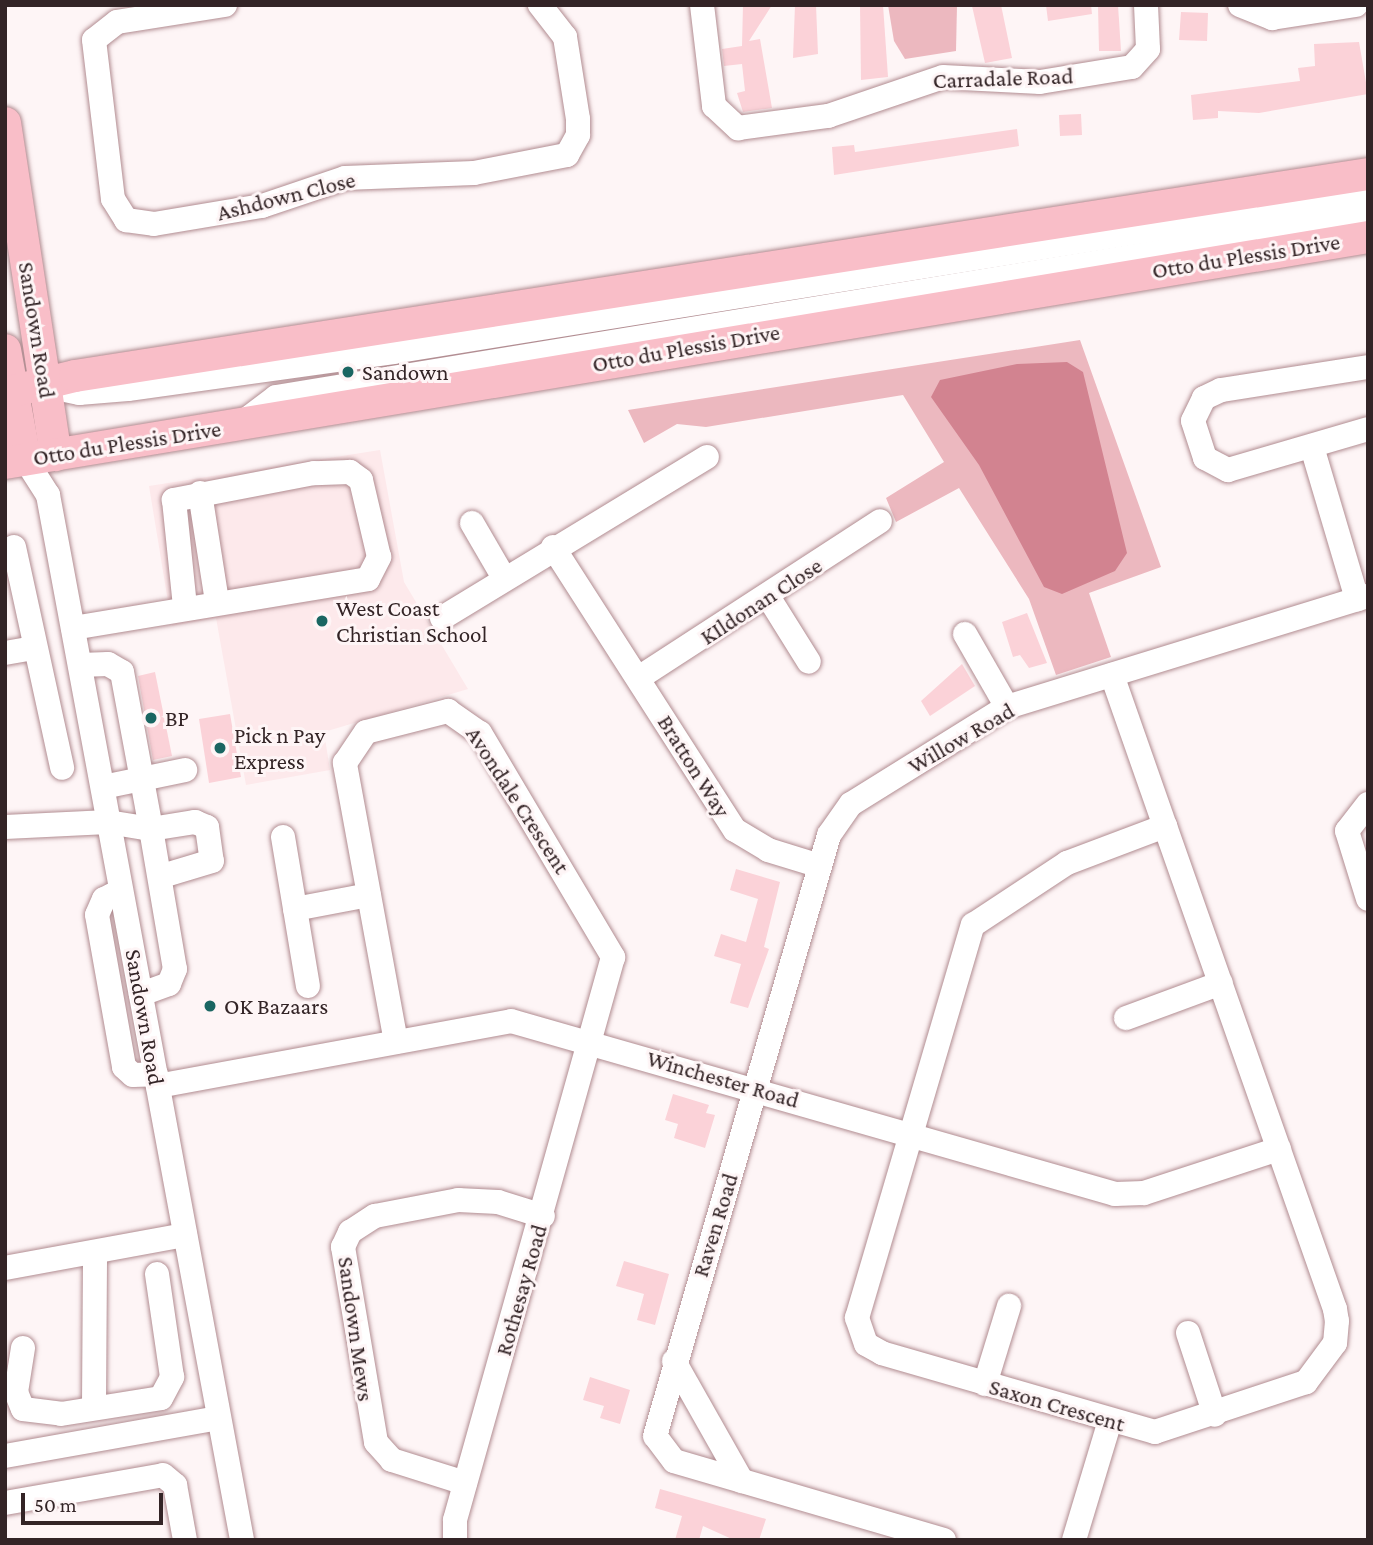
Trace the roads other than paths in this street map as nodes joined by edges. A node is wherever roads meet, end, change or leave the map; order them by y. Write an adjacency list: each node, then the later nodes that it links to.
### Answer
1 (226, 5): 2 (street, Ashdown Close)
2 (540, 5)
3 (702, 5): 4 (street, Carradale Road)
4 (1146, 5)
5 (1240, 5): 6 (street)
6 (1356, 5)
7 (5, 123): 14 (main road, Sandown Road)
8 (1368, 174): 14 (main road)
9 (1368, 195): 14 (street)
10 (1368, 218): 16 (street)
11 (1368, 237): 16 (main road, Otto du Plessis Drive)
12 (5, 350): 15 (main road, Sandown Road)
13 (1368, 367): 18 (street)
14 (46, 386): 15 (main road); 20 (main road, Sandown Road)
15 (9, 393): 20 (main road, Sandown Road)
16 (239, 425): 20 (main road, Otto du Plessis Drive)
17 (1368, 429): 18 (street)
18 (1312, 447): 27 (street)
19 (707, 457): 25 (street)
20 (29, 459): 32 (street, Sandown Road)
21 (200, 493): 29 (street); 29 (street); 30 (street)
22 (880, 522): 28 (street, KIldonan Close)
23 (472, 523): 26 (street)
24 (14, 547): 34 (street)
25 (553, 547): 26 (street); 39 (street, Bratton Way)
26 (504, 578): 31 (street)
27 (1363, 597): 38 (street, Willow Road)
28 (769, 598): 36 (street); 39 (street, KIldonan Close)
29 (217, 602): 30 (street)
30 (185, 607): 32 (street)
31 (442, 618)
32 (73, 628): 37 (street, Sandown Road)
33 (965, 634): 40 (street)
34 (34, 648): 35 (street); 41 (street)
35 (5, 653)
36 (809, 662)
37 (80, 664): 43 (street); 44 (street, Sandown Road)
38 (1112, 675): 40 (street, Willow Road); 47 (street, Saxon Crescent)
39 (639, 677): 51 (street, Bratton Way)
40 (1007, 707): 51 (street, Willow Road)
41 (62, 768)
42 (185, 770): 43 (street)
43 (142, 779): 44 (street); 49 (street)
44 (103, 787): 46 (street, Sandown Road)
45 (1368, 804): 55 (street)
46 (108, 822): 48 (street); 49 (street); 53 (street, Sandown Road)
47 (1165, 826): 59 (street, Saxon Crescent); 68 (street, Saxon Crescent)
48 (5, 827)
49 (151, 830): 52 (street); 52 (street)
50 (283, 837): 56 (street)
51 (820, 866): 67 (street, Willow Road)
52 (162, 876): 61 (street)
53 (120, 891): 57 (street, Sandown Road); 58 (street)
54 (369, 895): 56 (street); 64 (street, Avondale Crescent); 65 (street, Avondale Crescent)
55 (1368, 899)
56 (295, 909): 60 (street)
57 (129, 928): 58 (street); 61 (street, Sandown Road)
58 (100, 935): 62 (street)
59 (1221, 983): 63 (street); 69 (street, Saxon Crescent)
60 (307, 986)
61 (142, 999): 62 (street); 66 (street, Sandown Road)
62 (114, 1011): 66 (street)
63 (1126, 1018)
64 (594, 1041): 65 (street, Winchester Road); 67 (street, Winchester Road); 70 (street, Rothesay Road)
65 (396, 1042): 66 (street, Winchester Road)
66 (157, 1080): 71 (street, Sandown Road)
67 (756, 1090): 68 (street, Winchester Road); 78 (street, Raven Road)
68 (911, 1133): 69 (street, Winchester Road); 79 (street, Saxon Crescent)
69 (1279, 1149): 81 (street, Saxon Crescent)
70 (543, 1216): 86 (street, Rothesay Road); 86 (street, Sandown Mews)
71 (186, 1235): 72 (street); 82 (street, Sandown Road)
72 (95, 1252): 73 (street); 80 (street)
73 (5, 1268)
74 (157, 1274): 80 (street)
75 (1009, 1306): 79 (street)
76 (1188, 1334): 81 (street)
77 (23, 1348): 80 (street)
78 (674, 1361): 85 (street); 85 (street, Raven Road)
79 (985, 1384): 83 (street, Saxon Crescent)
80 (94, 1404)
81 (1214, 1415): 83 (street, Saxon Crescent)
82 (218, 1418): 84 (street); 89 (street, Sandown Road)
83 (1110, 1421): 92 (street)
84 (5, 1456)
85 (742, 1481): 91 (street, Raven Road)
86 (465, 1483): 90 (street, Rothesay Road)
87 (5, 1503): 88 (street)
88 (186, 1540)
89 (242, 1540)
90 (455, 1540)
91 (944, 1540)
92 (1074, 1540)

